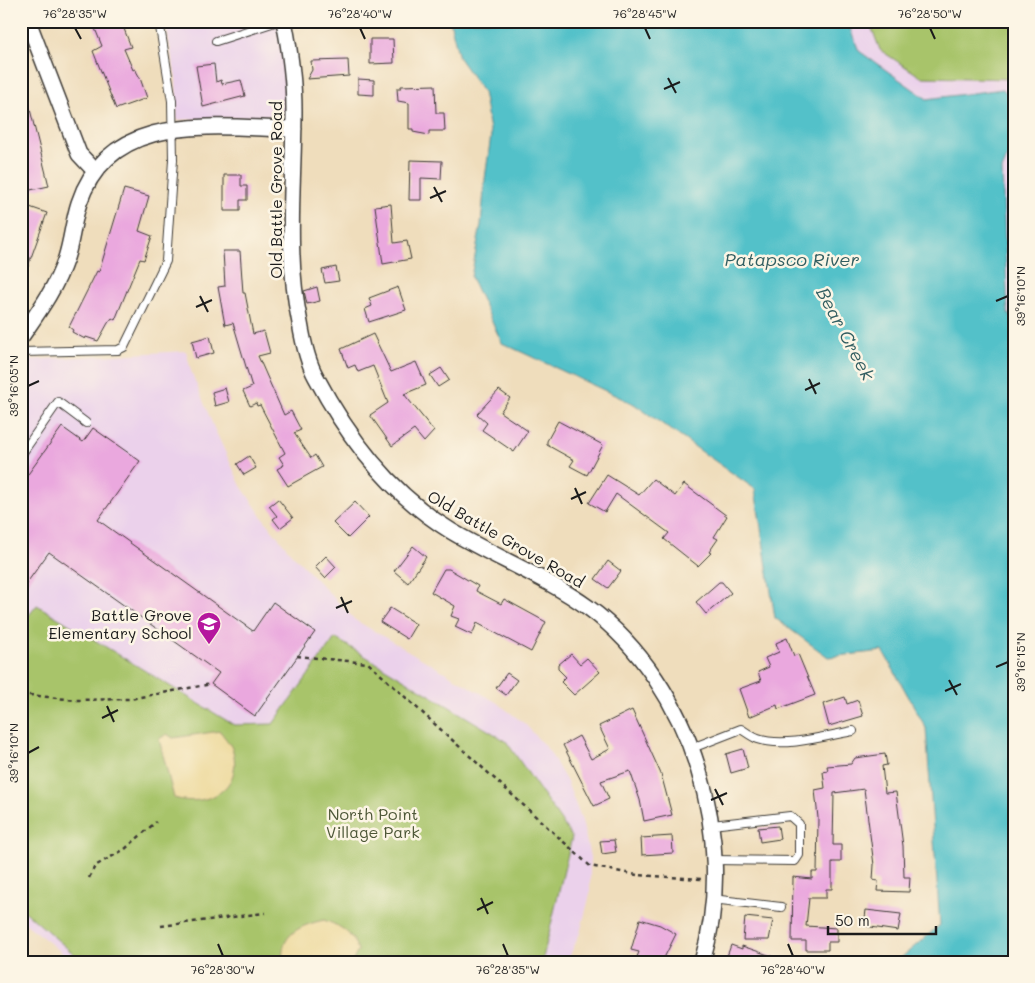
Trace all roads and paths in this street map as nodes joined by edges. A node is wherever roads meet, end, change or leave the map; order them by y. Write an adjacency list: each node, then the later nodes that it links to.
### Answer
1 (28, 21): 8 (street)
2 (159, 21): 7 (lane)
3 (278, 21): 5 (lane)
4 (284, 21): 6 (street, Old Battle Grove Road)
5 (216, 41)
6 (294, 129): 7 (street); 17 (street, Old Battle Grove Road)
7 (172, 130): 8 (street); 10 (lane)
8 (95, 171): 9 (street)
9 (21, 337)
10 (21, 352)
11 (86, 423): 12 (lane)
12 (21, 454)
13 (297, 656): 22 (path)
14 (211, 684): 15 (path)
15 (21, 694)
16 (853, 731): 17 (lane)
17 (692, 748): 19 (street, Old Battle Grove Road)
18 (156, 822): 21 (path)
19 (712, 825): 20 (street, Old Battle Grove Road); 20 (lane)
20 (713, 860): 22 (street, Old Battle Grove Road)
21 (89, 878)
22 (713, 880): 23 (street, Old Battle Grove Road)
23 (712, 899): 24 (lane); 27 (street, Old Battle Grove Road)
24 (781, 907)
25 (265, 913): 26 (path)
26 (161, 926)
27 (702, 962)

